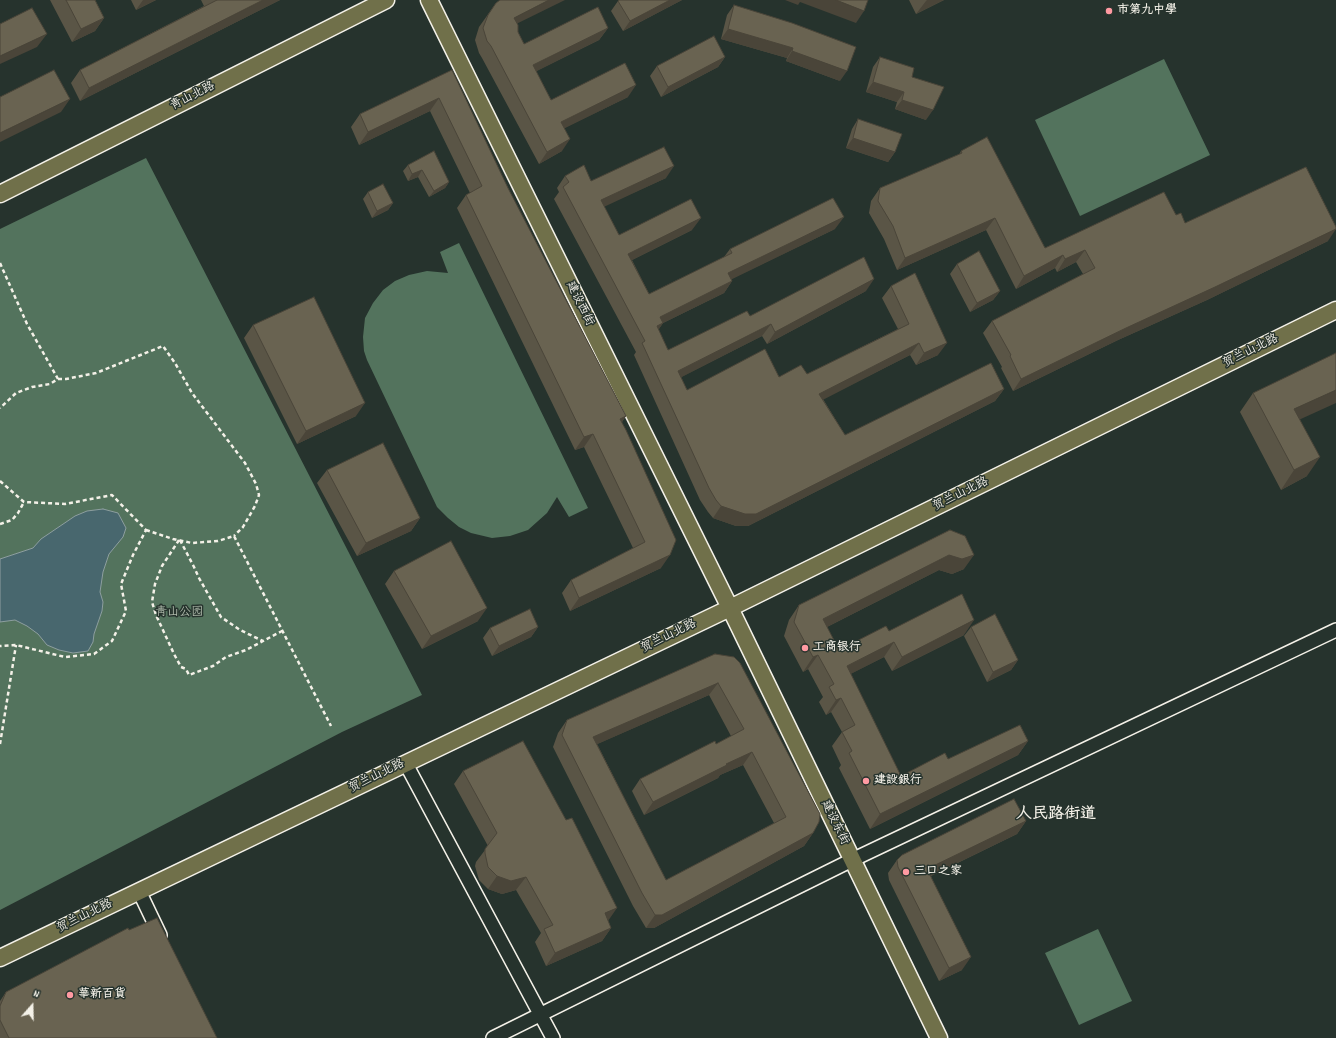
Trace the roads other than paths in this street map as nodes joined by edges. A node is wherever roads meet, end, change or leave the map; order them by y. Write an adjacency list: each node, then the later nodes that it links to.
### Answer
1 (386, 0): 3 (main road, 青山北路)
2 (429, 0): 5 (main road, 建设西街)
3 (0, 194)
4 (1336, 310): 5 (main road, 贺兰山北路)
5 (730, 608): 7 (main road, 贺兰山北路); 8 (main road, 建设东街)
6 (1336, 630): 8 (street)
7 (406, 764): 9 (main road, 贺兰山北路); 12 (street)
8 (852, 860): 12 (street); 15 (main road, 建设东街)
9 (139, 891): 10 (street); 11 (main road, 贺兰山北路)
10 (166, 947)
11 (0, 958)
12 (541, 1014): 13 (street); 14 (street)
13 (493, 1038)
14 (553, 1038)
15 (939, 1038)

